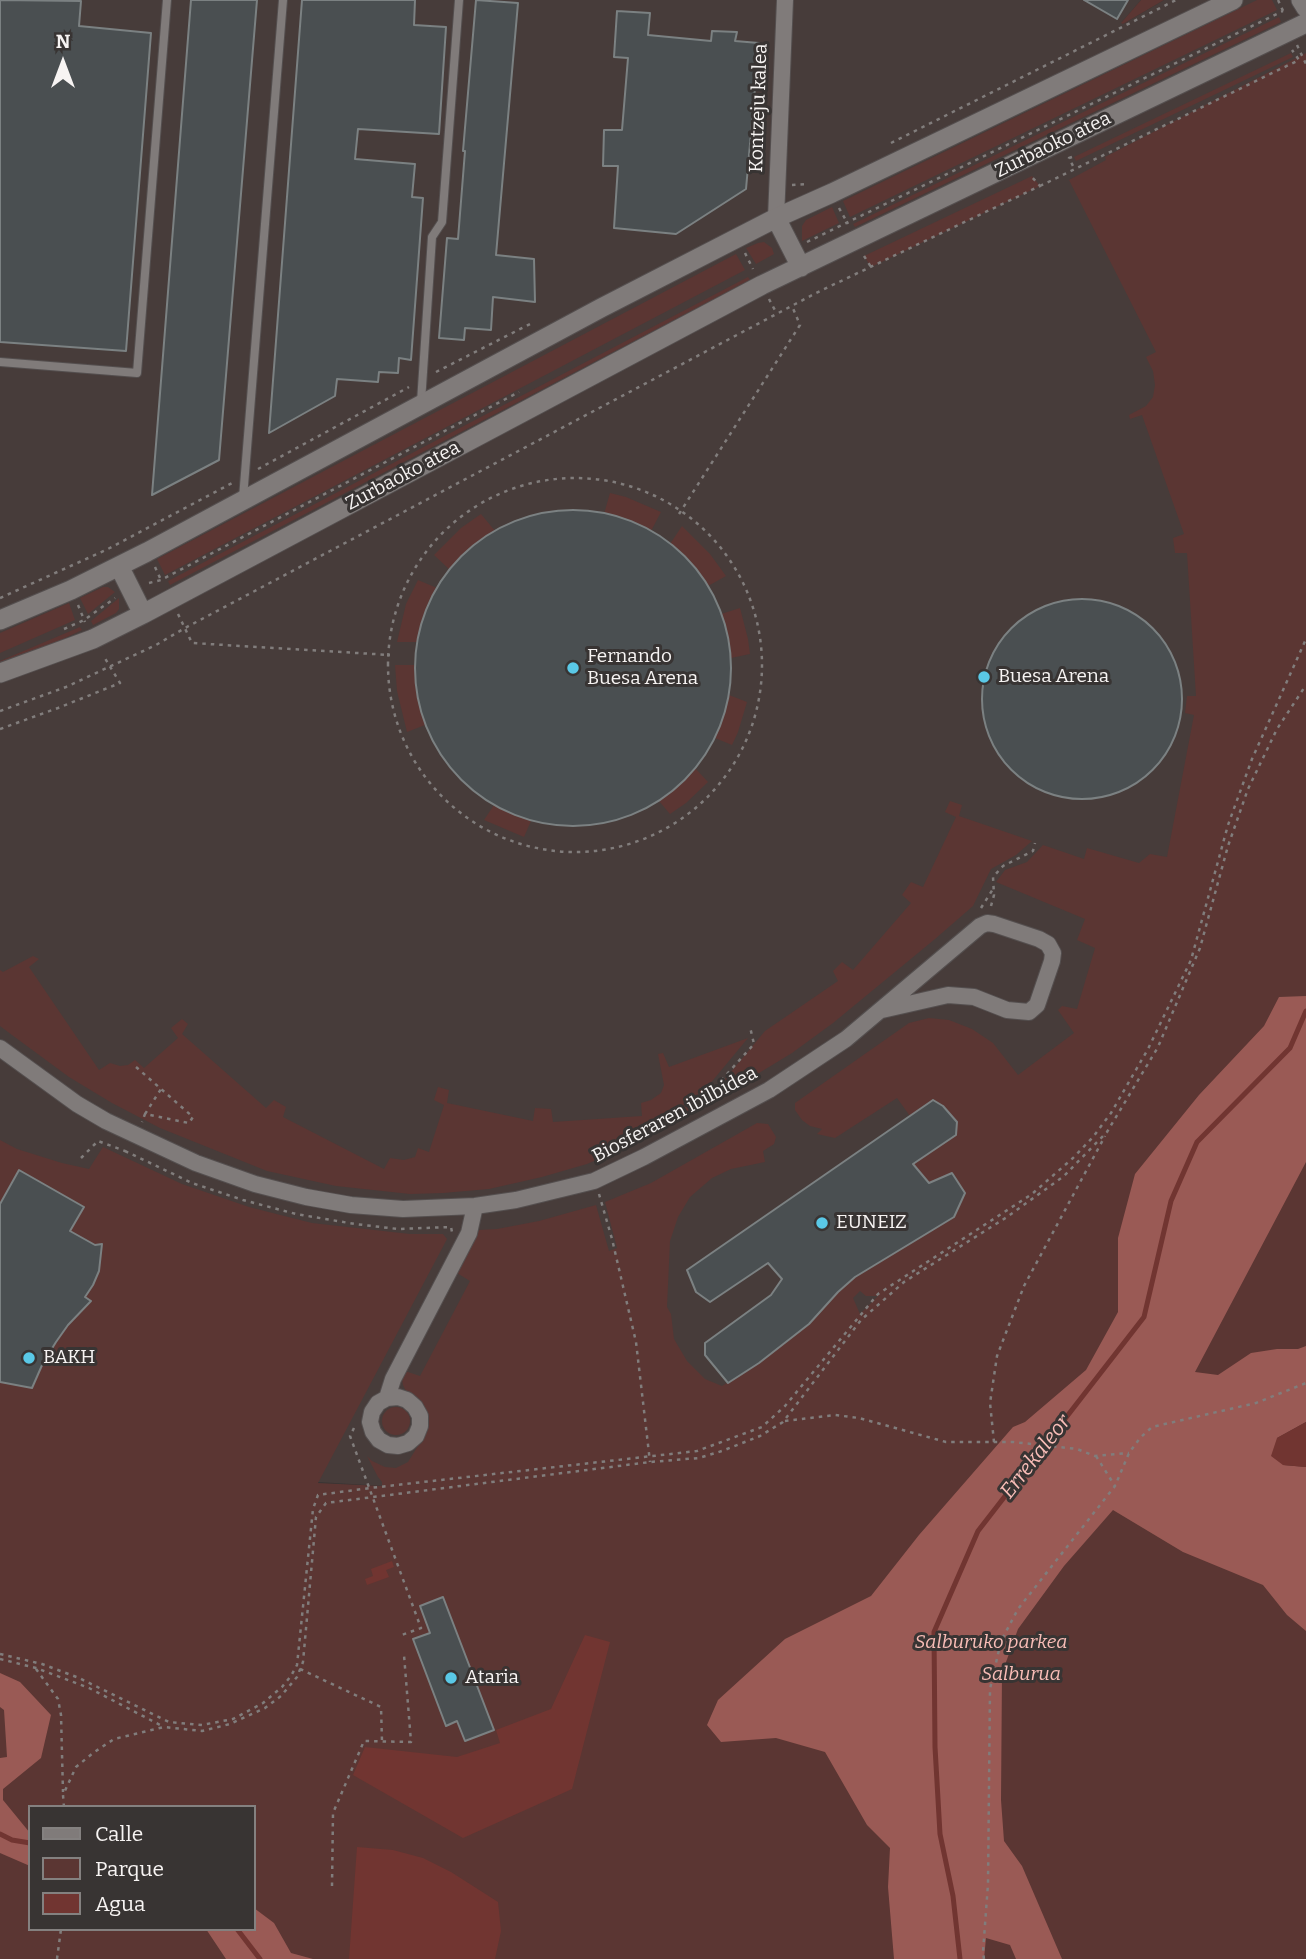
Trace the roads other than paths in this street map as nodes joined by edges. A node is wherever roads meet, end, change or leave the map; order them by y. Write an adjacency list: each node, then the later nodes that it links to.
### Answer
1 (167, 0): 11 (lane)
2 (283, 0): 13 (lane)
3 (459, 0): 12 (lane)
4 (785, 0): 9 (street, Kontzeju kalea)
5 (1233, 0): 9 (street)
6 (1301, 0): 7 (street)
7 (1306, 8)
8 (1306, 23): 10 (street, Zurbaoko atea)
9 (776, 218): 10 (street); 12 (street)
10 (801, 267): 15 (street, Zurbaoko atea)
11 (0, 362)
12 (421, 406): 13 (street)
13 (243, 502): 14 (street)
14 (119, 566): 15 (street); 16 (street)
15 (143, 614): 17 (street, Zurbaoko atea)
16 (0, 620)
17 (0, 673)
18 (882, 1010): 18 (street, Biosferaren ibilbidea); 20 (street, Biosferaren ibilbidea)
19 (0, 1048): 20 (street, Biosferaren ibilbidea)
20 (475, 1206): 21 (street)
21 (387, 1398)

